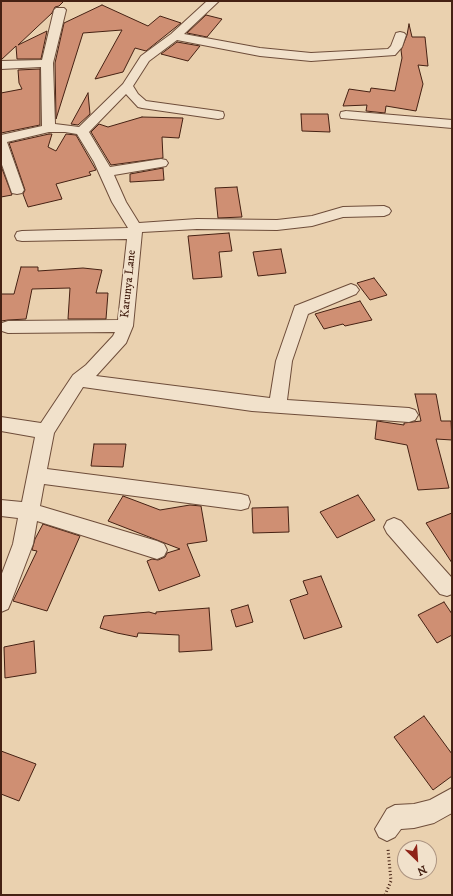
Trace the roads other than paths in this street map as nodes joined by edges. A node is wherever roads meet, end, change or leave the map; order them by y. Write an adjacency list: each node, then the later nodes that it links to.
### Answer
1 (213, 1): 4 (street)
2 (60, 10): 5 (street)
3 (400, 35): 4 (street)
4 (175, 36): 7 (street)
5 (47, 63): 6 (street); 11 (street)
6 (1, 65)
7 (127, 86): 8 (street); 12 (street)
8 (218, 115)
9 (346, 115): 10 (street)
10 (452, 124)
11 (49, 128): 12 (street); 13 (street)
12 (82, 131): 16 (street)
13 (1, 139)
14 (1, 142): 17 (street)
15 (161, 163): 16 (street)
16 (106, 172): 19 (street)
17 (17, 190)
18 (384, 211): 19 (street)
19 (134, 231): 20 (street); 22 (street, Karunya Lane)
20 (22, 236)
21 (350, 290): 25 (street)
22 (125, 326): 23 (street); 24 (street, Karunya Lane)
23 (8, 327)
24 (79, 380): 25 (street); 28 (street, Karunya Lane)
25 (278, 406): 26 (street)
26 (409, 415)
27 (1, 424): 28 (street)
28 (45, 431): 29 (street, Karunya Lane)
29 (36, 475): 30 (street); 32 (street, Karunya Lane)
30 (241, 502)
31 (1, 508): 32 (street)
32 (30, 511): 34 (street); 36 (street, Karunya Lane)
33 (394, 527): 35 (street)
34 (157, 550)
35 (450, 589)
36 (1, 602)
37 (452, 800): 38 (street)
38 (387, 829)

